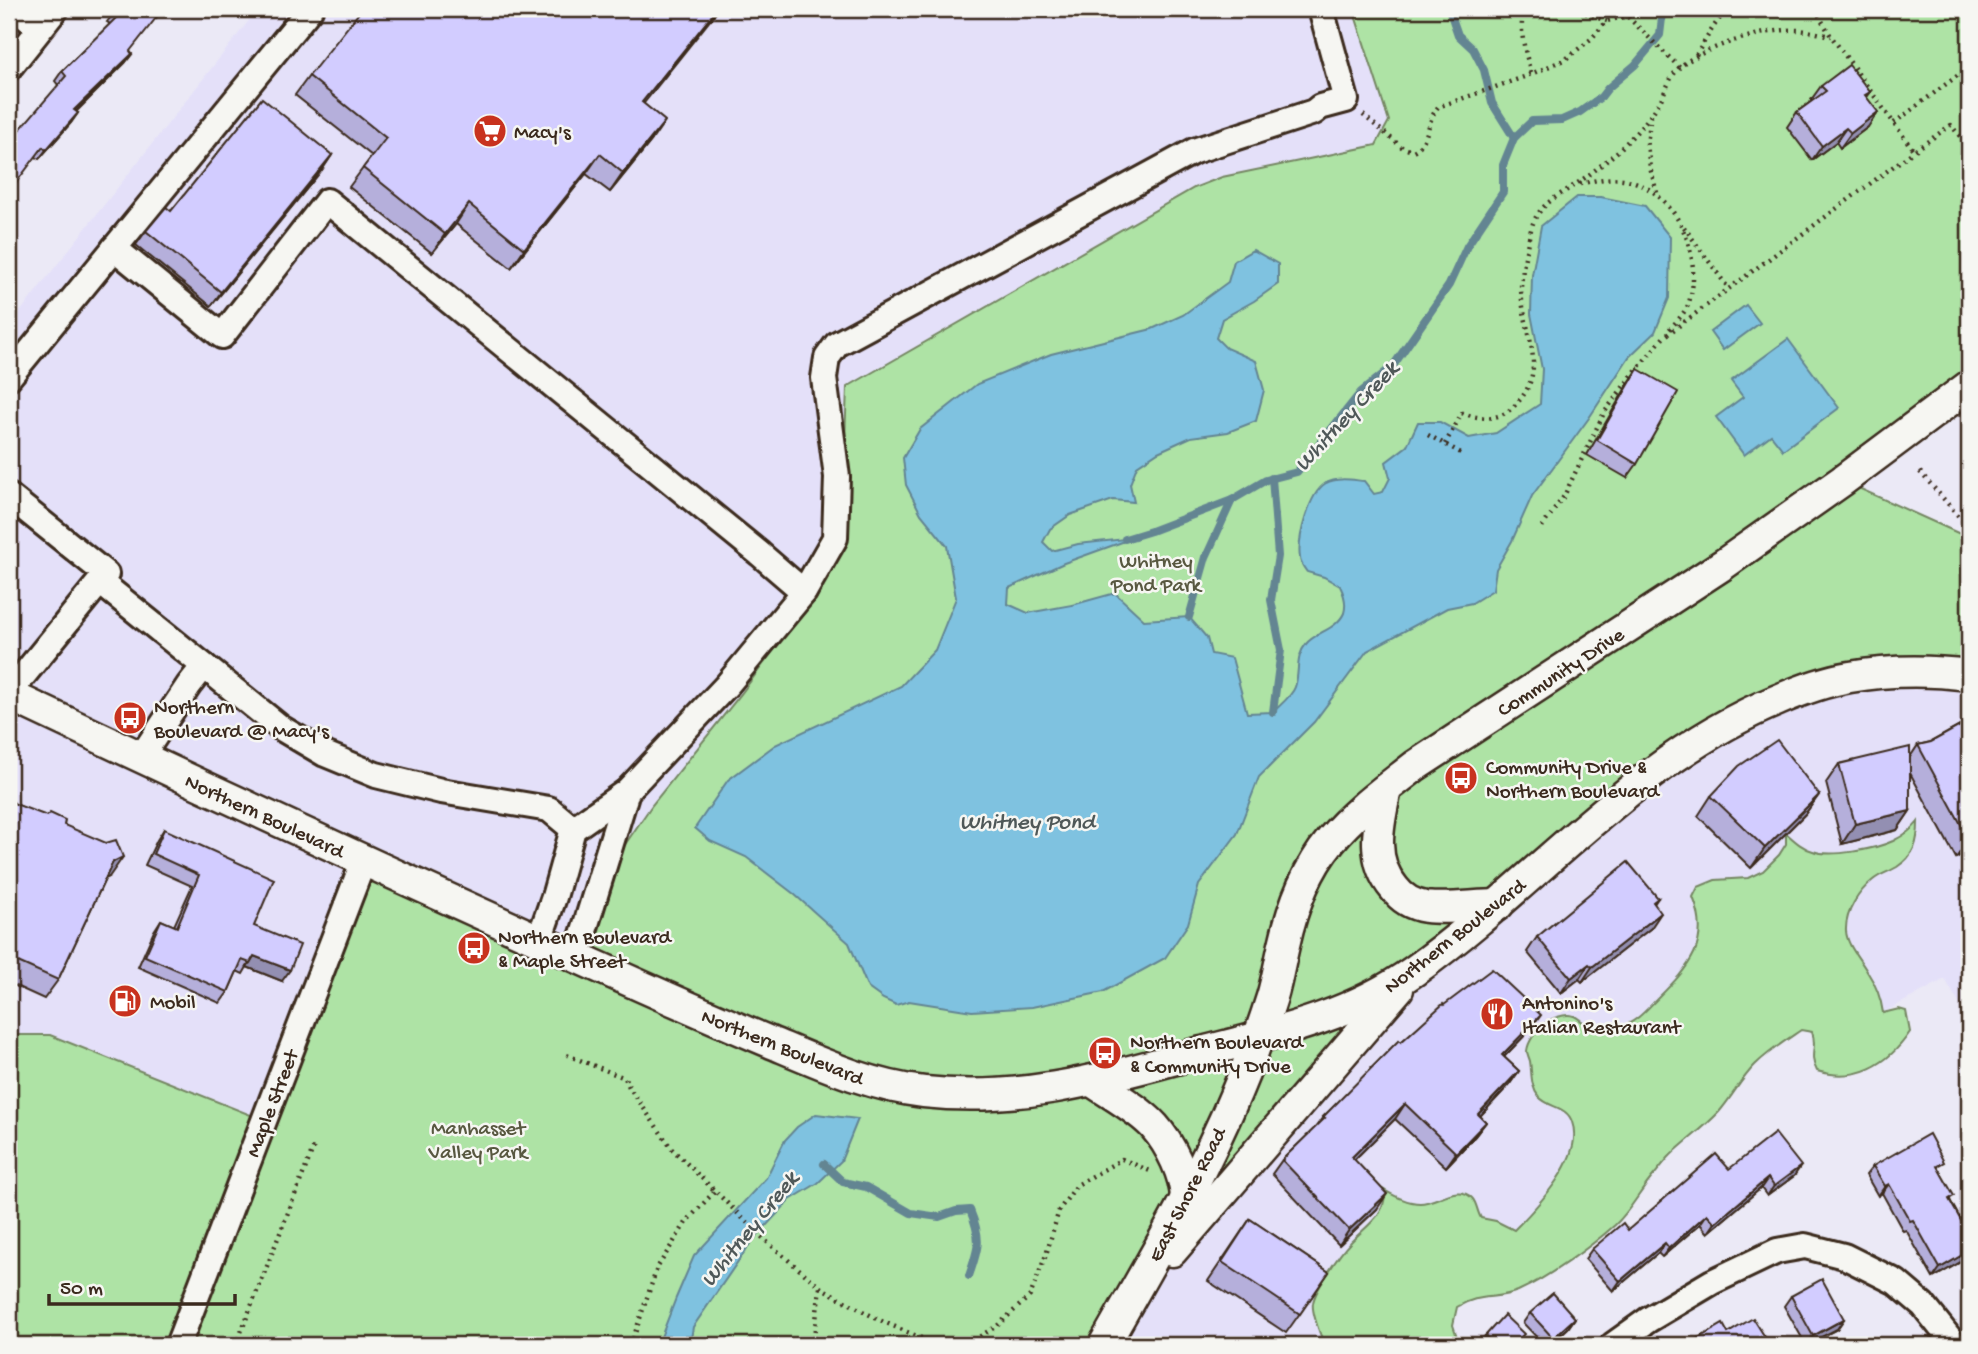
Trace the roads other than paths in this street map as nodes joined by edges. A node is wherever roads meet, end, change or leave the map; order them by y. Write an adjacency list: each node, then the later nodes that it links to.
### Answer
1 (15, 9): 5 (street)
2 (56, 9): 5 (street)
3 (310, 9): 7 (street)
4 (1321, 9): 12 (street)
5 (40, 28): 6 (street)
6 (9, 68)
7 (114, 248): 8 (street); 12 (street)
8 (9, 377)
9 (1969, 386): 17 (main road, Community Drive)
10 (9, 496): 11 (street)
11 (100, 582): 13 (street); 15 (street)
12 (804, 592): 18 (street)
13 (204, 666): 16 (street); 19 (street)
14 (1969, 676): 21 (main road, Northern Boulevard)
15 (9, 694): 16 (main road, Northern Boulevard)
16 (141, 757): 20 (main road, Northern Boulevard)
17 (1386, 789): 21 (main road); 25 (main road, Community Drive)
18 (627, 791): 19 (street); 23 (street)
19 (573, 830): 22 (street)
20 (364, 860): 22 (main road, Northern Boulevard); 29 (street, Maple Street)
21 (1498, 905): 24 (main road, Northern Boulevard)
22 (539, 940): 23 (main road, Northern Boulevard)
23 (576, 957): 26 (main road, Northern Boulevard)
24 (1412, 973): 25 (main road, Northern Boulevard); 28 (main road)
25 (1258, 1037): 26 (main road, Northern Boulevard); 27 (main road, East Shore Road)
26 (1092, 1081): 27 (main road)
27 (1186, 1200): 28 (main road, East Shore Road)
28 (1128, 1302): 30 (main road, East Shore Road)
29 (178, 1345)
30 (1104, 1345)
31 (1612, 1345): 32 (street)
32 (1955, 1345)

